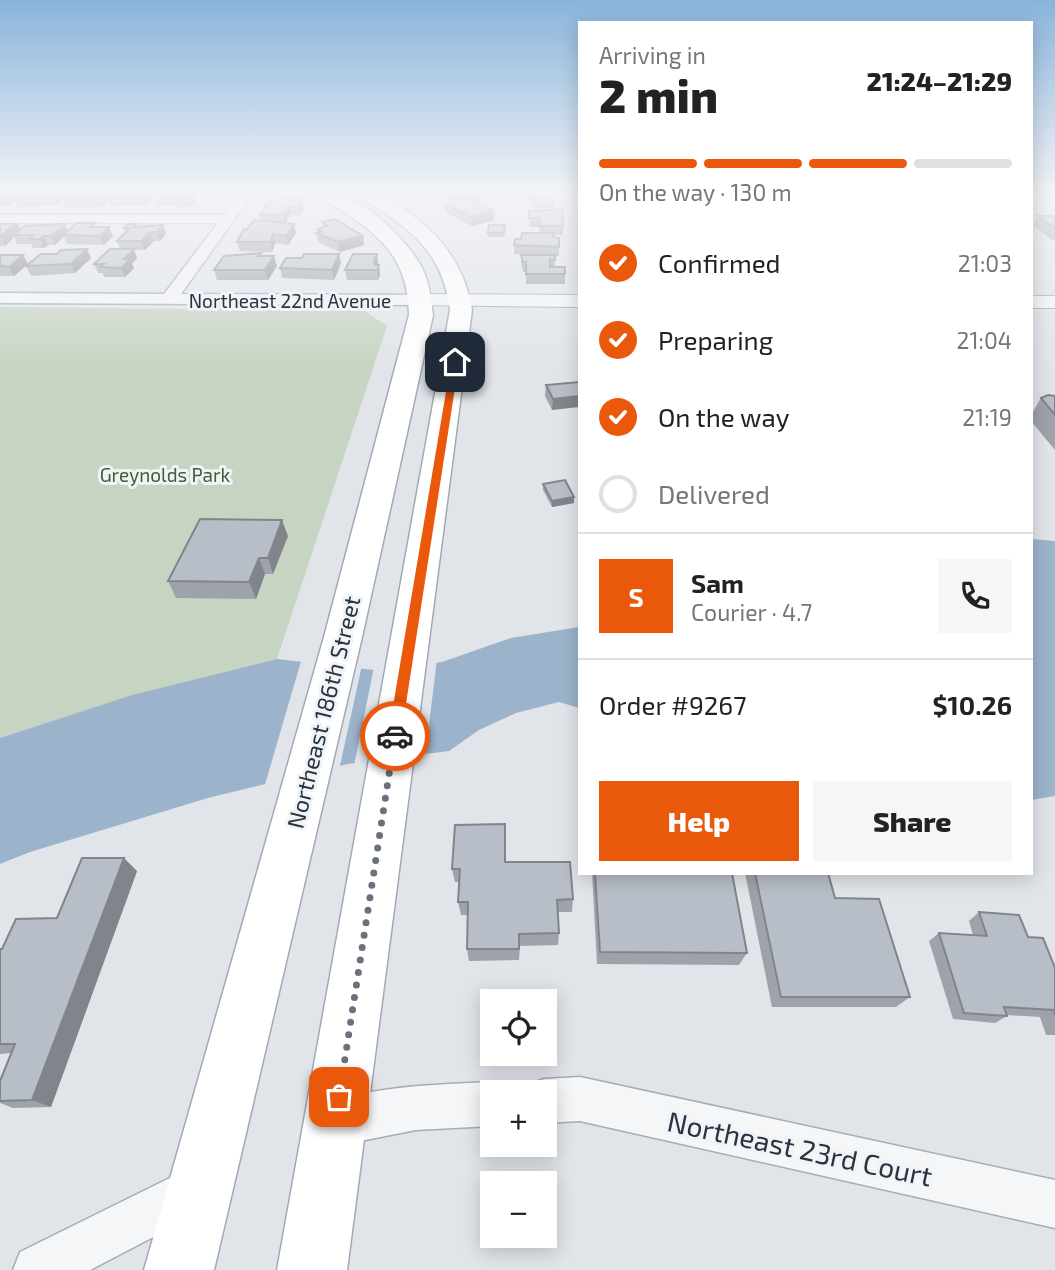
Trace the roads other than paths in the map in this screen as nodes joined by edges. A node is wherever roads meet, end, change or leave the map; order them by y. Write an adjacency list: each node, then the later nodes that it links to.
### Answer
1 (204, 251): 5 (street)
2 (400, 251): 6 (main road, Northeast 186th Street)
3 (439, 251): 7 (main road)
4 (0, 298): 5 (street, Northeast 22nd Avenue)
5 (169, 299): 6 (street, Northeast 22nd Avenue)
6 (421, 300): 7 (street, Northeast 22nd Avenue); 11 (main road, Northeast 186th Street)
7 (460, 300): 8 (street, Northeast 22nd Avenue); 12 (main road)
8 (578, 301)
9 (1033, 302): 10 (street)
10 (1055, 302)
11 (363, 554): 12 (main road); 16 (main road, Northeast 186th Street)
12 (425, 554): 15 (main road)
13 (557, 1100): 17 (street, Northeast 23rd Court)
14 (480, 1105): 15 (street)
15 (335, 1123): 20 (main road)
16 (200, 1187): 18 (street); 19 (main road, Northeast 186th Street)
17 (1055, 1204)
18 (38, 1270)
19 (180, 1270)
20 (312, 1270)

